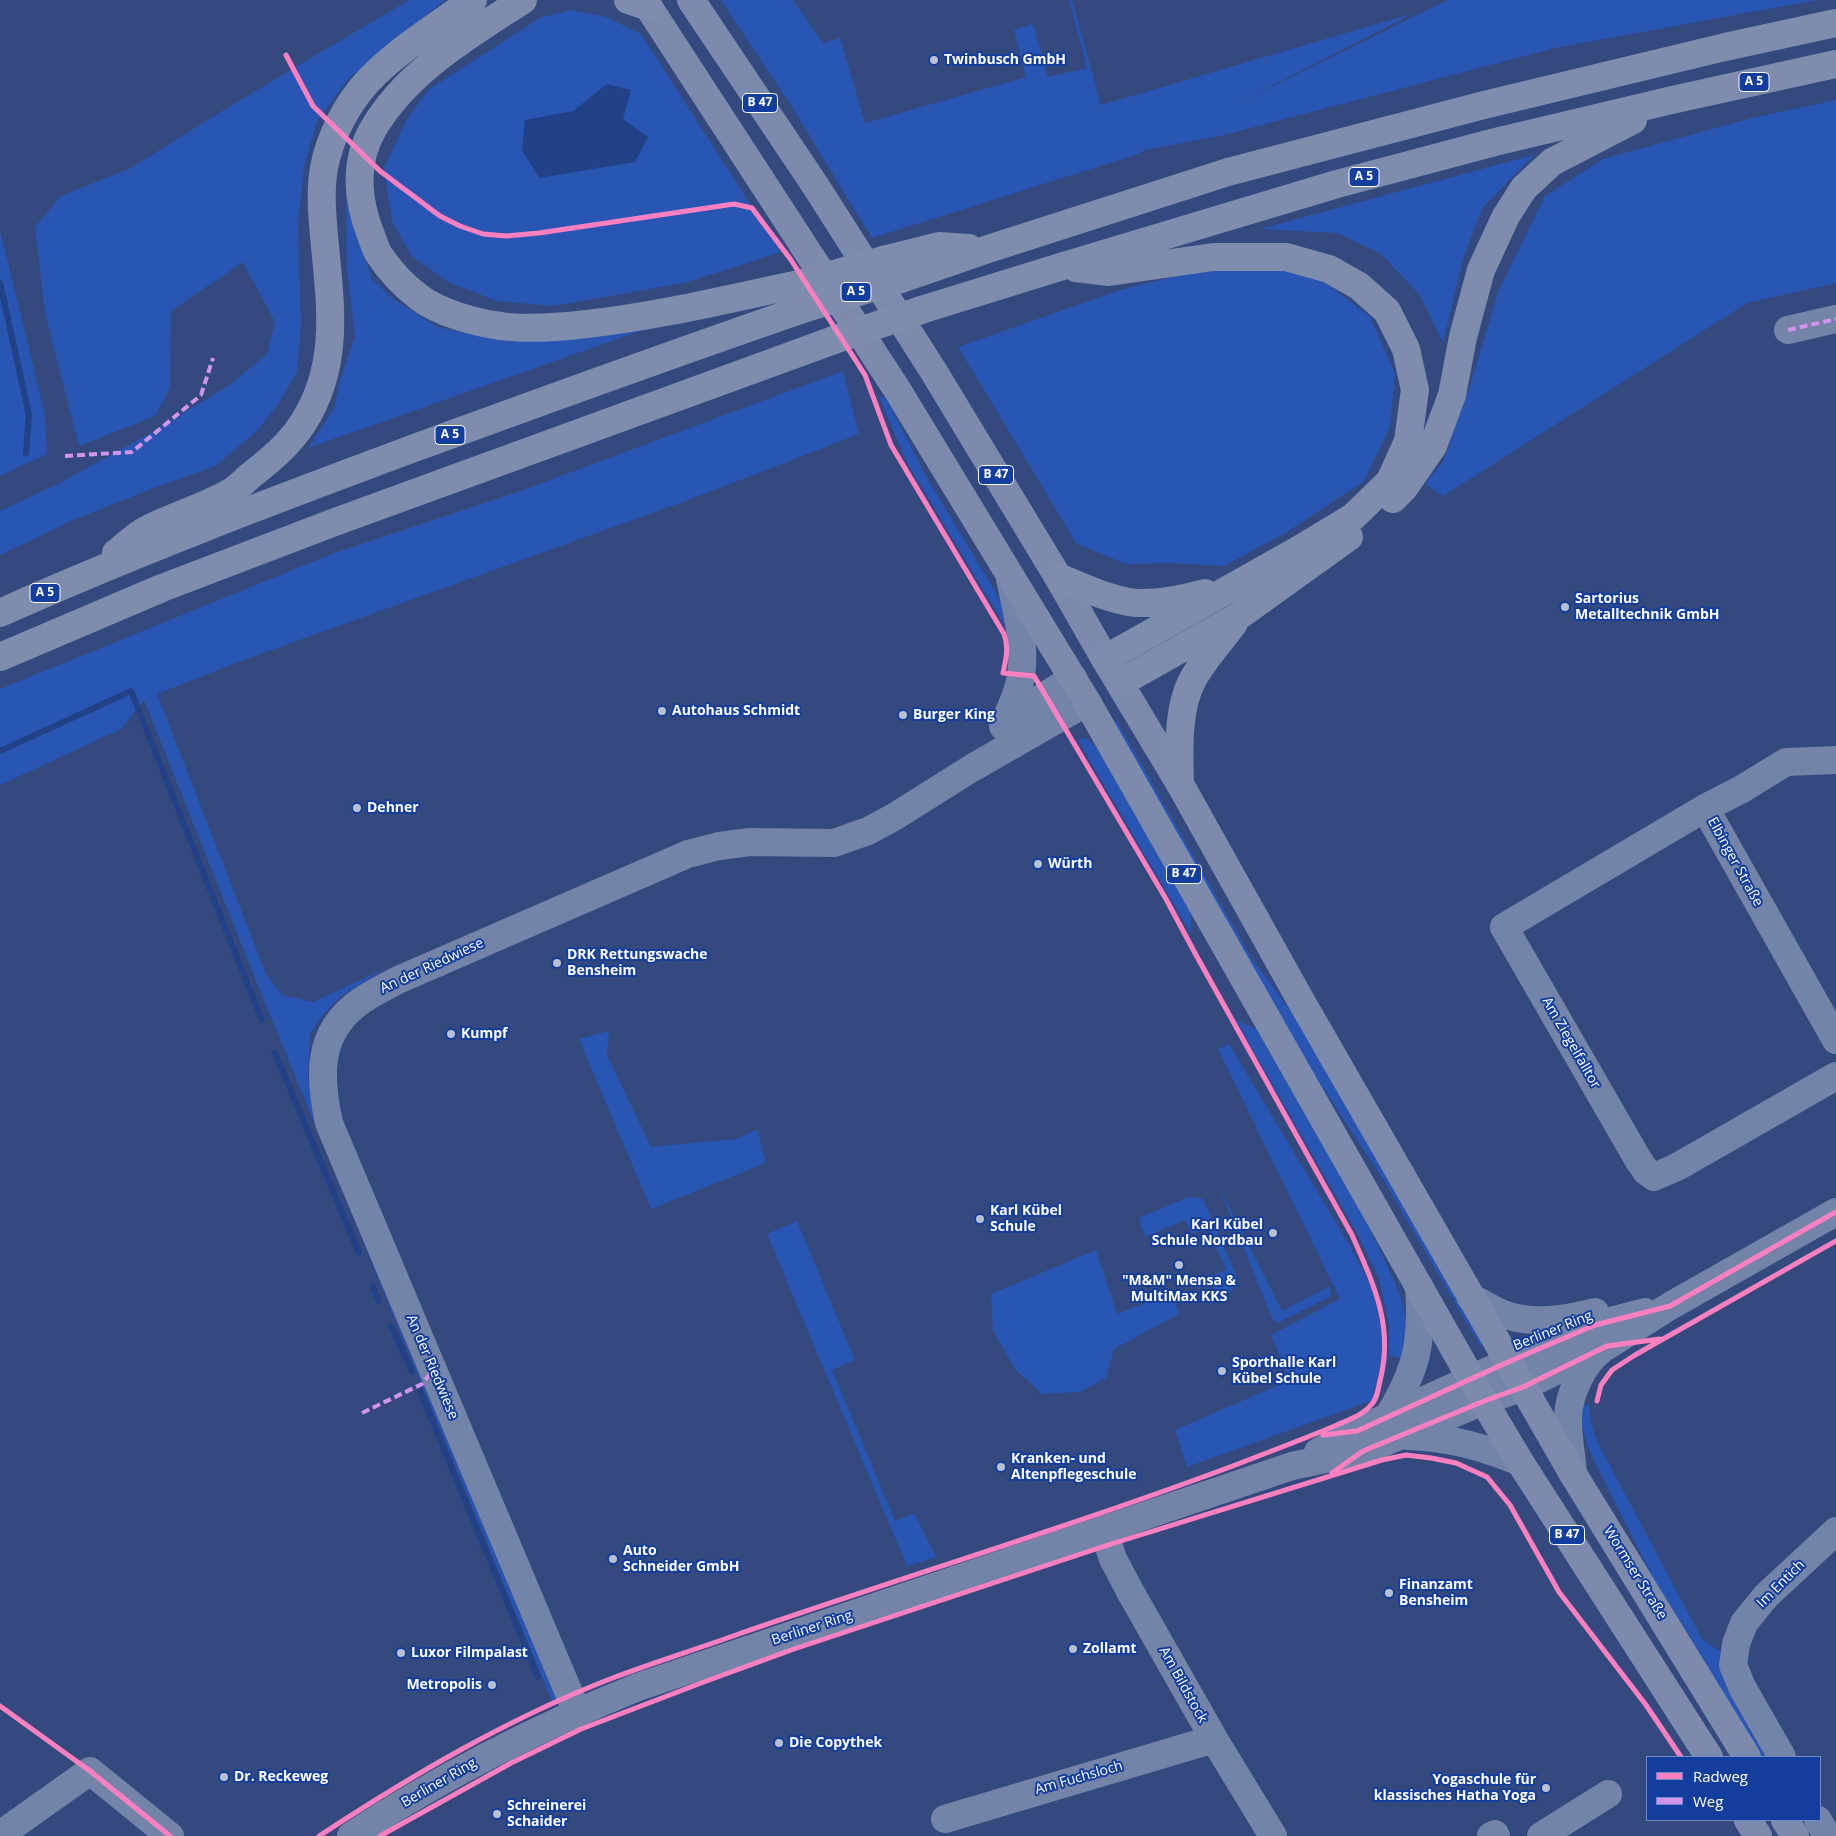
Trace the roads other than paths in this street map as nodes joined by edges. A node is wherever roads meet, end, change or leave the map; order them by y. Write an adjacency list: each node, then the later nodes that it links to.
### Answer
1 (473, 0): 12 (highway)
2 (523, 0): 9 (highway)
3 (690, 0): 14 (main road, B 47)
4 (640, 2): 13 (main road, B 47)
5 (1836, 23): 9 (highway, bridge)
6 (1836, 64): 7 (highway, A 5)
7 (1672, 100): 8 (highway, A 5); 17 (highway)
8 (1060, 266): 15 (highway); 18 (highway, A 5, bridge)
9 (805, 295): 12 (highway, A 5)
10 (1836, 319): 11 (street)
11 (1788, 330)
12 (90, 572): 16 (highway, A 5)
13 (1009, 572): 20 (main road, B 47); 23 (street, An der Riedwiese)
14 (1058, 578): 15 (highway); 19 (main road, B 47)
15 (1231, 587): 19 (highway)
16 (0, 613)
17 (1239, 616): 21 (highway); 26 (highway)
18 (0, 657)
19 (1105, 660): 20 (main road); 21 (main road, B 47)
20 (1072, 678): 22 (main road, B 47); 23 (street, An der Riedwiese)
21 (1120, 684): 22 (main road); 26 (main road, B 47)
22 (1087, 702): 25 (street, An der Riedwiese); 31 (main road, B 47)
23 (1003, 726): 25 (street, An der Riedwiese)
24 (1836, 760): 27 (street, Elbinger Straße)
25 (972, 768): 43 (street, An der Riedwiese)
26 (1180, 784): 32 (main road, B 47)
27 (1705, 808): 28 (street, Elbinger Straße); 29 (street, Am Ziegelfalltor)
28 (1836, 1040)
29 (1836, 1076)
30 (1836, 1212): 33 (street, Berliner Ring)
31 (1419, 1286): 37 (main road, B 47); 38 (street)
32 (1471, 1298): 33 (street); 35 (main road, B 47)
33 (1670, 1306): 34 (street, Berliner Ring); 35 (street, Berliner Ring)
34 (1607, 1346): 36 (street, Berliner Ring); 40 (street)
35 (1508, 1362): 36 (main road, B 47); 37 (street, Berliner Ring)
36 (1523, 1387): 37 (street, Berliner Ring); 40 (main road, Wormser Straße / B 47)
37 (1478, 1389): 38 (street, Berliner Ring); 39 (main road, B 47)
38 (1396, 1426): 39 (street); 41 (street, Berliner Ring)
39 (1520, 1462): 45 (main road, B 47)
40 (1573, 1474): 46 (main road, Wormser Straße / B 47)
41 (1103, 1529): 43 (street, Berliner Ring); 44 (street, Am Bildstock)
42 (1836, 1531): 47 (street, Im Entich)
43 (577, 1712): 55 (street, Berliner Ring)
44 (1214, 1739): 49 (street, Am Fuchsloch); 56 (street, Am Bildstock)
45 (1708, 1756)
46 (1746, 1756)
47 (1781, 1756)
48 (1608, 1794): 59 (street)
49 (944, 1818)
50 (1749, 1821): 60 (main road)
51 (1787, 1821): 61 (main road)
52 (1819, 1821): 62 (street)
53 (0, 1836): 54 (street)
54 (170, 1836)
55 (351, 1836)
56 (1273, 1836)
57 (1491, 1836): 58 (street)
58 (1496, 1836)
59 (1542, 1836)
60 (1758, 1836)
61 (1795, 1836)
62 (1828, 1836)

